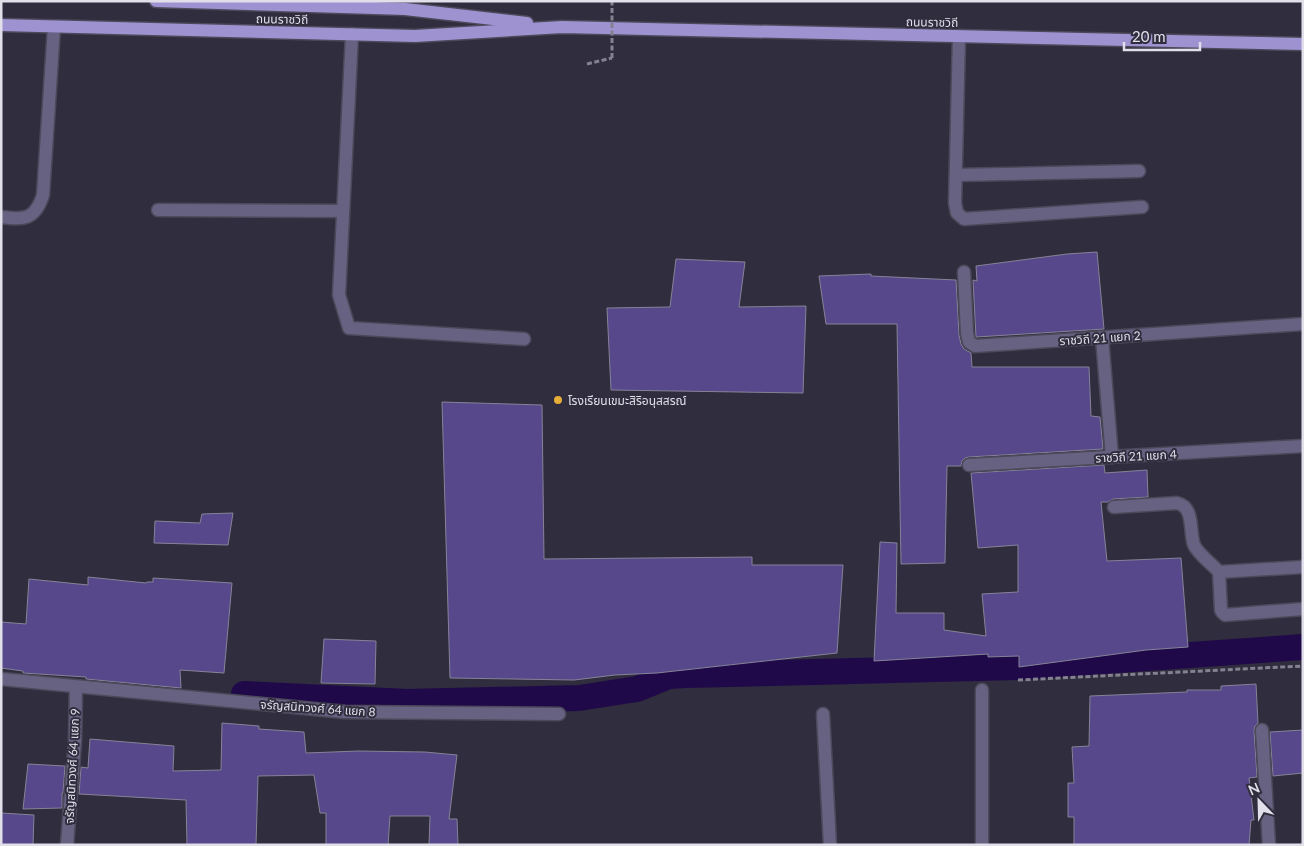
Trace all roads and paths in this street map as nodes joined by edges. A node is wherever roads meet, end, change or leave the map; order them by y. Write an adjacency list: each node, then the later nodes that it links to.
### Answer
1 (156, 1): 5 (main road, ถนนราชวิถี)
2 (612, 1): 9 (path, bridge)
3 (1, 25): 4 (main road, ถนนราชวิถี)
4 (54, 26): 6 (main road, ถนนราชวิถี); 15 (street)
5 (562, 27): 6 (main road, ถนนราชวิถี); 7 (main road, ถนนราชวิถี)
6 (352, 34): 14 (street)
7 (959, 36): 8 (main road, ถนนราชวิถี); 11 (street)
8 (1303, 44)
9 (587, 64)
10 (1139, 171): 11 (street)
11 (956, 175): 12 (street)
12 (1142, 207)
13 (158, 210): 14 (street)
14 (343, 211): 19 (street)
15 (1, 218)
16 (964, 272): 18 (street, ราชวิถี 21 แยก 2)
17 (1303, 324): 18 (street, ราชวิถี 21 แยก 2)
18 (1102, 338): 21 (street)
19 (524, 339)
20 (1303, 446): 21 (street, ราชวิถี 21 แยก 4)
21 (1112, 457): 22 (street, ราชวิถี 21 แยก 4)
22 (968, 465)
23 (1114, 507): 25 (street)
24 (1303, 567): 25 (street)
25 (1219, 572): 26 (street)
26 (1303, 609)
27 (1303, 666): 29 (path)
28 (1, 680): 30 (street, จรัญสนิทวงศ์ 64 แยก 8)
29 (1018, 680)
30 (76, 687): 32 (street, จรัญสนิทวงศ์ 64 แยก 8); 35 (street, จรัญสนิทวงศ์ 64 แยก 9)
31 (982, 690): 37 (street)
32 (560, 714)
33 (823, 714): 36 (street)
34 (1262, 730): 38 (street)
35 (67, 845)
36 (830, 845)
37 (982, 845)
38 (1269, 845)

